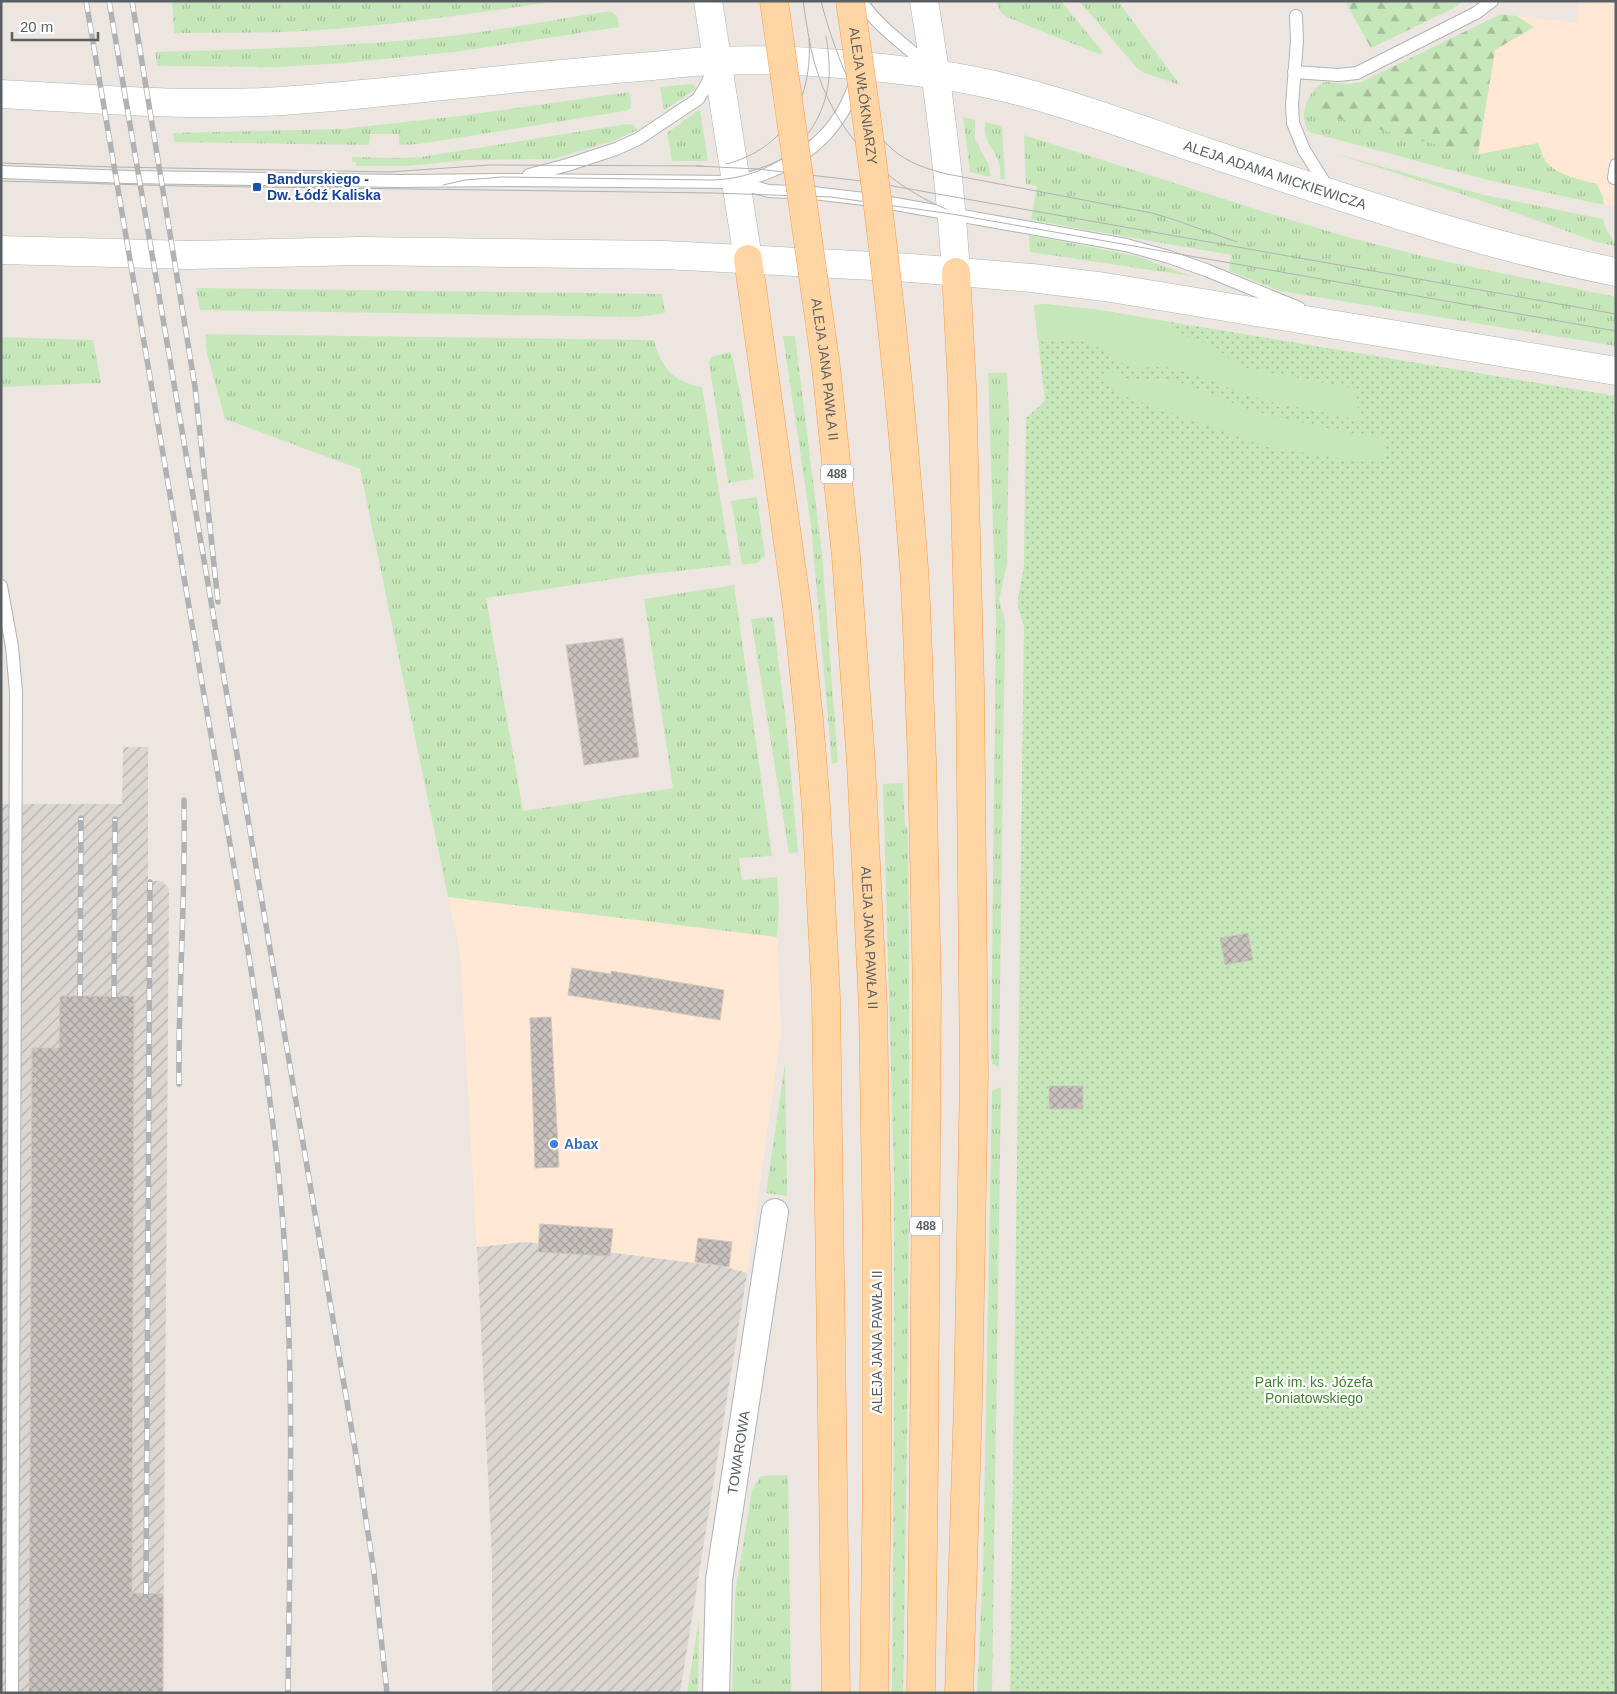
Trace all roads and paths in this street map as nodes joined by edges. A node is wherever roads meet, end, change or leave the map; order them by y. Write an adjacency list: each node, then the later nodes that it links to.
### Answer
1 (708, 1): 8 (main road)
2 (774, 1): 33 (main road, ALEJA JANA PAWŁA II / 488, bridge)
3 (851, 1): 9 (lane); 34 (main road, ALEJA WŁÓKNIARZY / 488, bridge)
4 (861, 1): 11 (lane)
5 (924, 1): 11 (main road)
6 (1492, 1): 10 (lane)
7 (1296, 16): 10 (lane)
8 (717, 61): 9 (main road, ALEJA ADAMA MICKIEWICZA); 12 (main road, ALEJA ADAMA MICKIEWICZA); 17 (lane); 19 (main road)
9 (859, 66): 11 (main road, ALEJA ADAMA MICKIEWICZA); 19 (lane)
10 (1294, 72): 20 (lane)
11 (936, 74): 20 (main road, ALEJA ADAMA MICKIEWICZA); 21 (main road)
12 (1, 94)
13 (1616, 165): 16 (lane)
14 (1, 172): 15 (lane)
15 (26, 173): 17 (lane); 18 (lane)
16 (1616, 178)
17 (502, 180): 19 (lane)
18 (1, 181)
19 (736, 182): 21 (lane); 23 (main road)
20 (1332, 194): 25 (main road, ALEJA ADAMA MICKIEWICZA)
21 (952, 214): 24 (main road); 26 (lane)
22 (1, 250): 23 (main road)
23 (748, 259): 24 (main road); 32 (main road)
24 (956, 272): 26 (main road); 35 (main road)
25 (1616, 272)
26 (1363, 329): 27 (main road)
27 (1616, 371)
28 (1, 586): 30 (lane)
29 (775, 1212): 31 (street, TOWAROWA)
30 (12, 1693)
31 (716, 1693)
32 (836, 1693)
33 (874, 1693)
34 (921, 1693)
35 (959, 1693)

